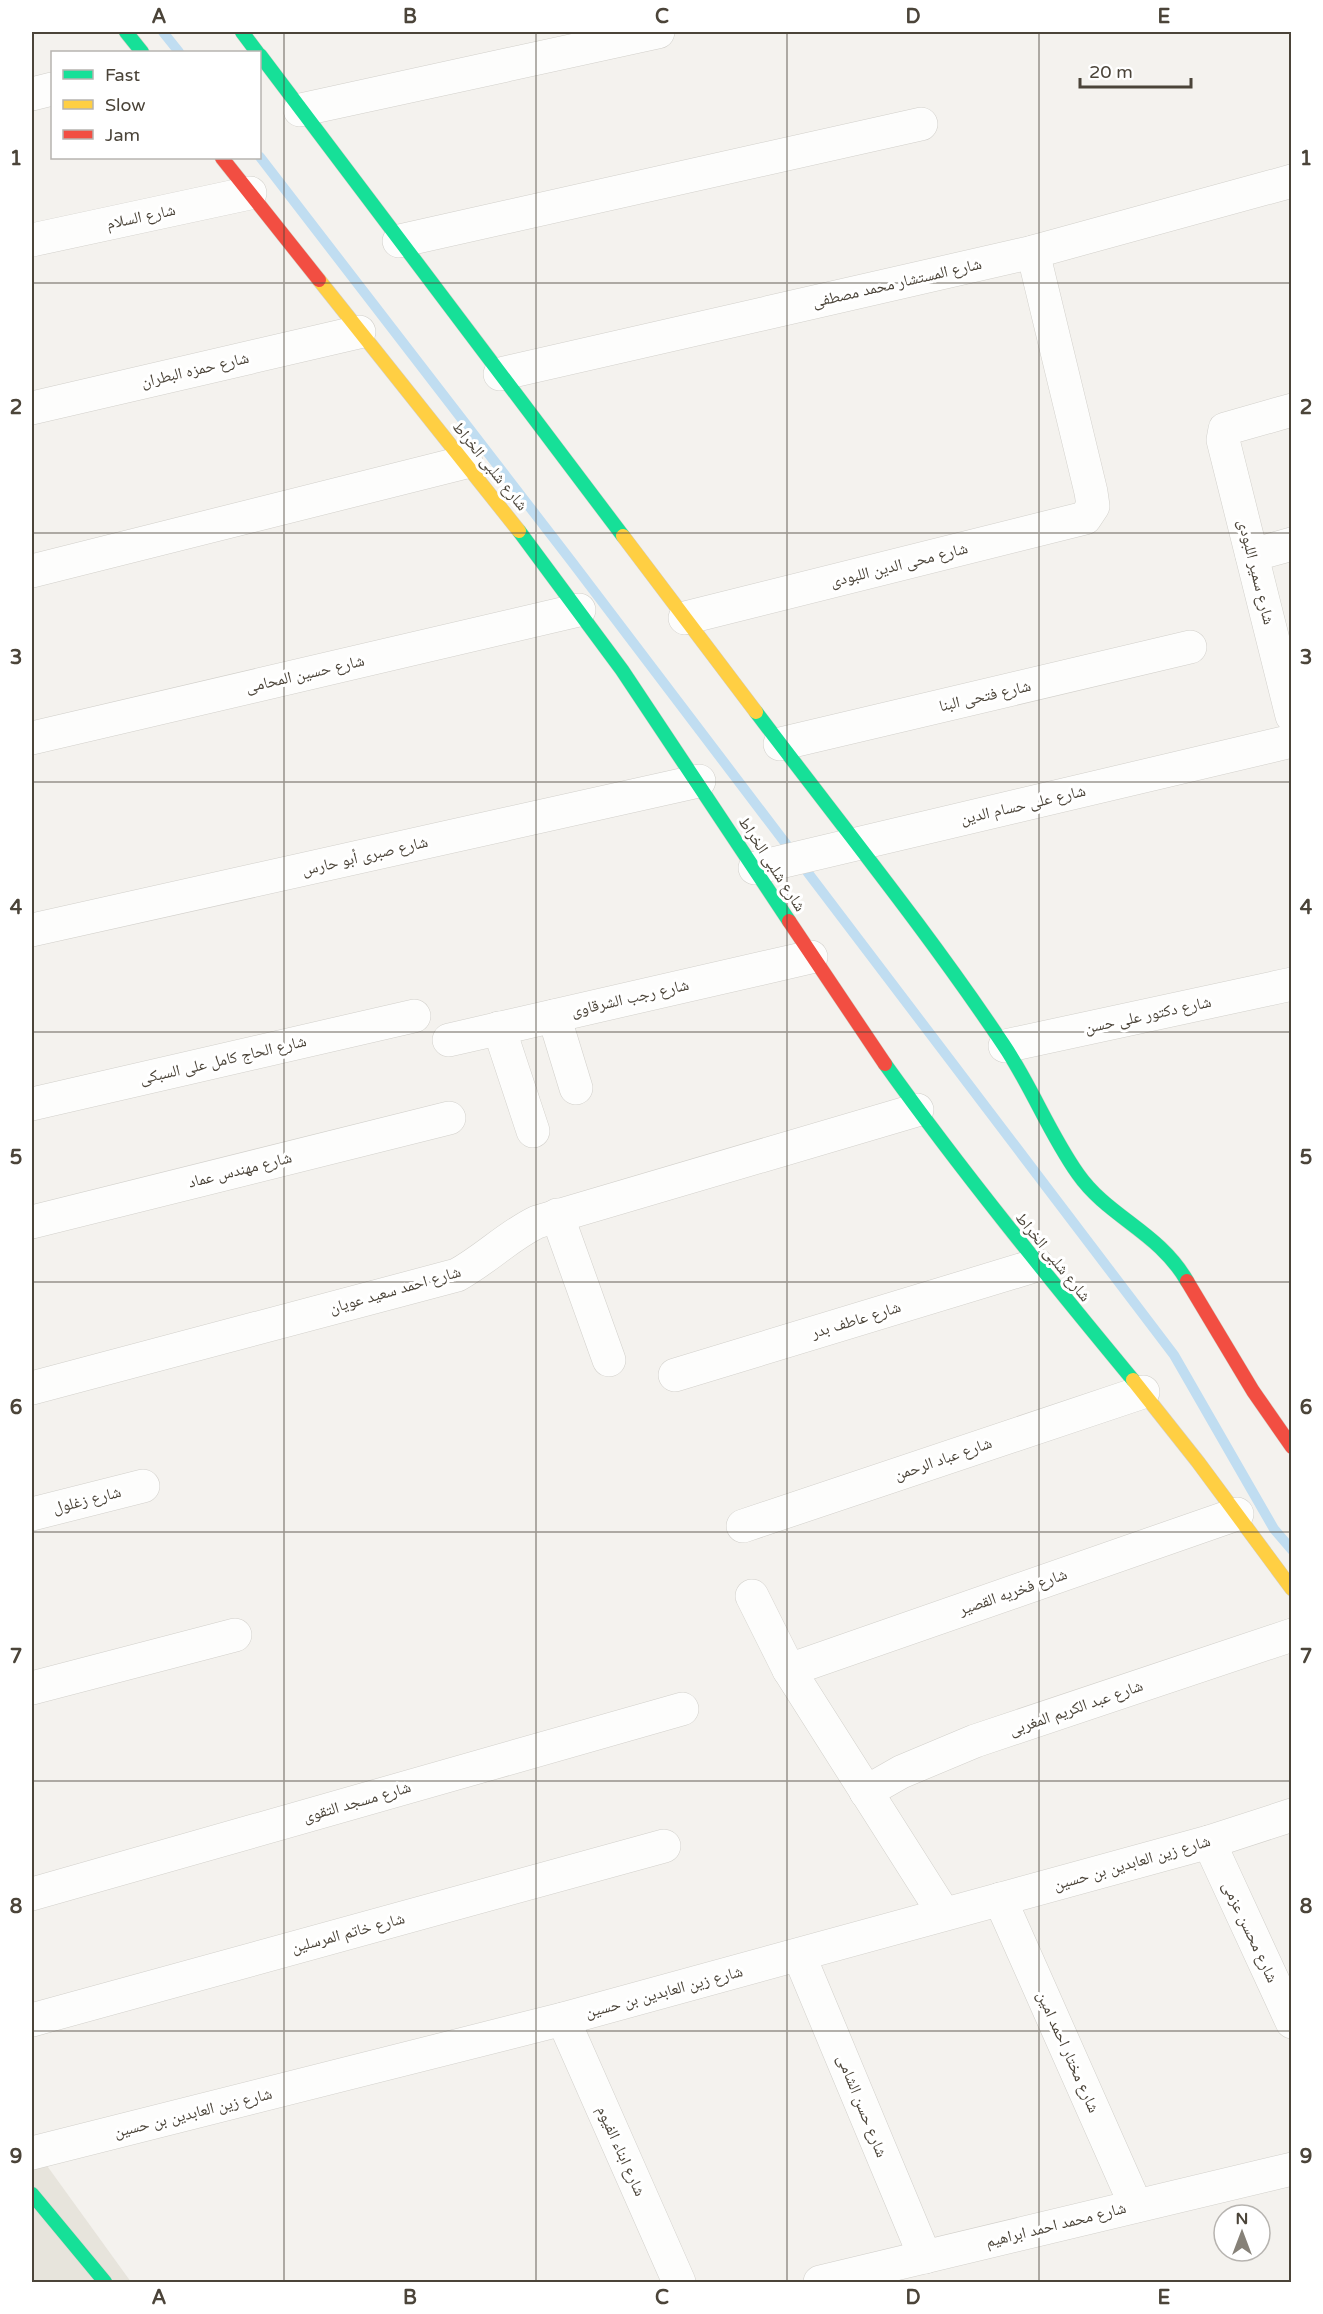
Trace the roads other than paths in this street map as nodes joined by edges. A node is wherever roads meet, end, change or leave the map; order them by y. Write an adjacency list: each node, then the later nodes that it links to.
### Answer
1 (126, 32): 4 (street)
2 (242, 32): 5 (street)
3 (658, 32): 9 (street)
4 (141, 51)
5 (257, 51)
6 (261, 57): 9 (street)
7 (51, 89): 8 (street)
8 (32, 93)
9 (300, 110): 15 (street)
10 (921, 124): 15 (street)
11 (223, 159): 13 (street, شارع شلبى الخراط)
12 (1292, 181): 16 (street, شارع المستشار محمد مصطفى)
13 (250, 193): 14 (street, شارع السلام); 17 (street, شارع شلبى الخراط)
14 (32, 240)
15 (399, 241): 18 (street)
16 (1033, 252): 18 (street, شارع المستشار محمد مصطفى); 26 (street, شارع محى الدين اللبودى)
17 (359, 332): 19 (street, شارع حمزه البطران); 21 (street, شارع شلبى الخراط)
18 (500, 374): 26 (street)
19 (32, 408)
20 (1292, 410): 23 (street, شارع سمير اللبودى)
21 (466, 462): 24 (street); 25 (street, شارع شلبى الخراط)
22 (1292, 544): 23 (street)
23 (1252, 555): 28 (street, شارع سمير اللبودى)
24 (32, 571)
25 (579, 610): 29 (street, شارع حسين المحامى); 32 (street, شارع شلبى الخراط)
26 (685, 618): 31 (street)
27 (1190, 647): 31 (street, شارع فتحى البنا)
28 (1290, 703)
29 (32, 738)
30 (1292, 741): 33 (street, شارع على حسام الدين)
31 (780, 744): 33 (street)
32 (699, 781): 34 (street, شارع شلبى الخراط); 35 (street, شارع صبرى أبو حارس)
33 (843, 847): 34 (street, شارع على حسام الدين); 42 (street)
34 (766, 865): 36 (street, شارع شلبى الخراط)
35 (32, 930)
36 (811, 957): 38 (street, شارع رجب الشرقاوى); 45 (street, شارع شلبى الخراط)
37 (1292, 984): 42 (street, شارع دكتور على حسن)
38 (554, 1016): 40 (street, شارع رجب الشرقاوى); 43 (street)
39 (414, 1017): 44 (street, شارع الحاج كامل على السبكى)
40 (499, 1028): 41 (street, شارع رجب الشرقاوى); 47 (street)
41 (449, 1040)
42 (1005, 1046): 55 (street)
43 (576, 1088)
44 (32, 1104)
45 (917, 1110): 48 (street, شارع احمد سعيد عويان); 50 (street, شارع شلبى الخراط)
46 (449, 1118): 49 (street, شارع مهندس عماد)
47 (533, 1131)
48 (557, 1215): 51 (street); 53 (street, شارع احمد سعيد عويان)
49 (32, 1222)
50 (1037, 1265): 52 (street, شارع عاطف بدر); 54 (street, شارع شلبى الخراط)
51 (609, 1360)
52 (675, 1375)
53 (32, 1388)
54 (1143, 1392): 58 (street, شارع شلبى الخراط); 59 (street, شارع عباد الرحمن)
55 (1291, 1444)
56 (143, 1486): 57 (street, شارع زغلول)
57 (32, 1514)
58 (1236, 1514): 60 (street, شارع شلبى الخراط); 64 (street, شارع فخريه القصير)
59 (743, 1526)
60 (1292, 1589)
61 (752, 1596): 64 (street)
62 (235, 1635): 65 (street)
63 (1292, 1635): 67 (street, شارع عبد الكريم المغربى)
64 (789, 1671): 67 (street)
65 (32, 1688)
66 (682, 1709): 71 (street, شارع مسجد التقوى)
67 (866, 1792): 73 (street)
68 (1292, 1815): 69 (street, شارع زين العابدين بن حسين)
69 (1209, 1842): 72 (street, شارع زين العابدين بن حسين); 77 (street, شارع محسن عزمى)
70 (664, 1846): 76 (street, شارع خاتم المرسلين)
71 (32, 1894)
72 (1000, 1899): 73 (street, شارع زين العابدين بن حسين); 81 (street, شارع مختار احمد امين)
73 (944, 1914): 74 (street, شارع زين العابدين بن حسين)
74 (799, 1955): 75 (street, شارع زين العابدين بن حسين); 82 (street, شارع حسن الشامى)
75 (563, 2019): 78 (street, شارع زين العابدين بن حسين); 84 (street, شارع ابناء الفيوم)
76 (32, 2020)
77 (1292, 2022)
78 (32, 2153)
79 (1292, 2169): 81 (street, شارع محمد احمد ابراهيم)
80 (32, 2194): 83 (street)
81 (1136, 2206): 82 (street, شارع محمد احمد ابراهيم)
82 (925, 2257): 85 (street, شارع محمد احمد ابراهيم)
83 (105, 2283)
84 (679, 2283)
85 (820, 2283)

